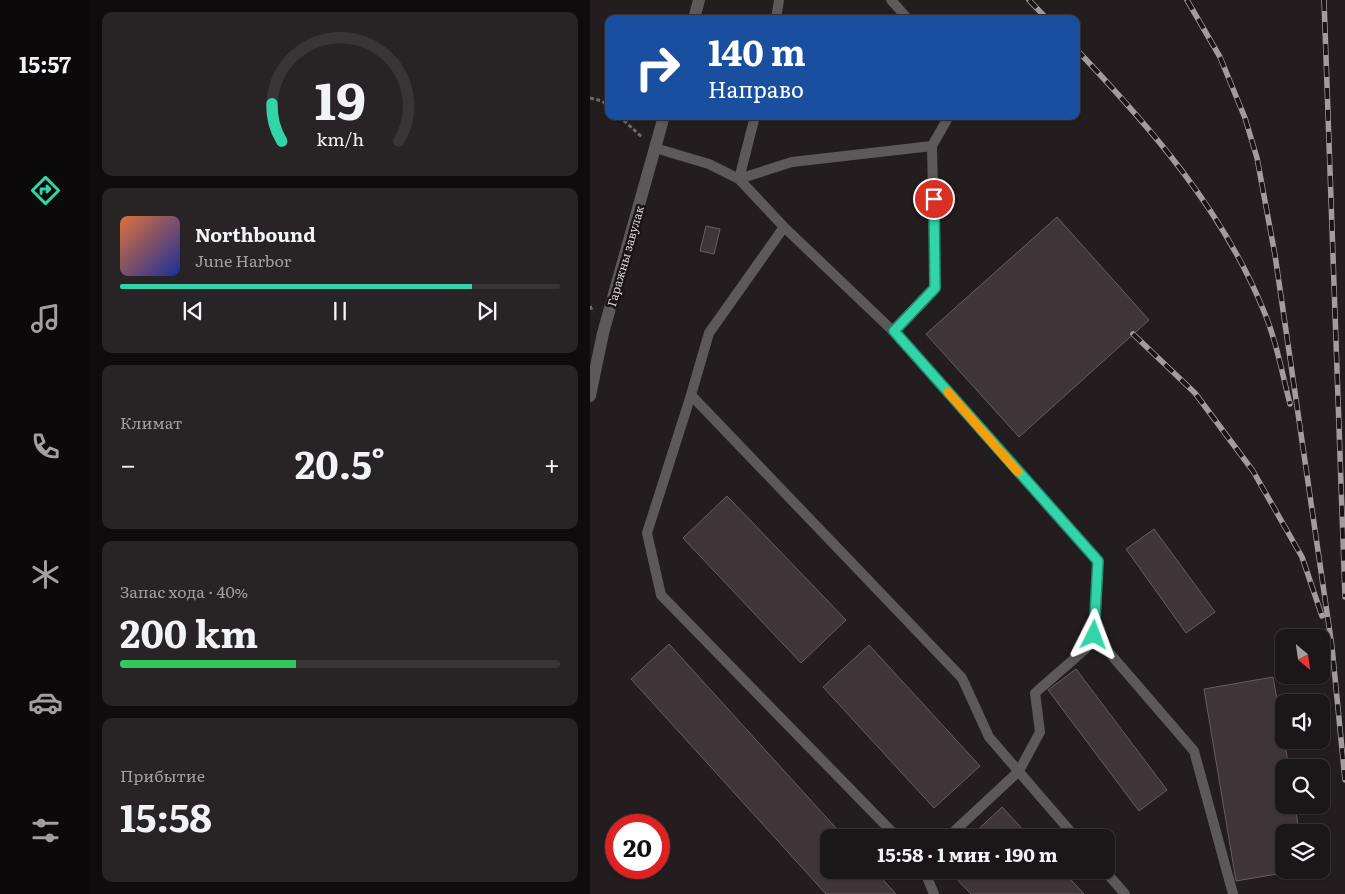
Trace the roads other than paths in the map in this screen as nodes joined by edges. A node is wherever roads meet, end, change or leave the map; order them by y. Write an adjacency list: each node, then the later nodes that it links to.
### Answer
1 (699, 0): 4 (street)
2 (779, 0): 5 (lane)
3 (891, 0): 6 (lane)
4 (695, 15)
5 (777, 15)
6 (904, 15)
7 (663, 120): 11 (street, Гаражны завулак)
8 (754, 120): 12 (lane)
9 (947, 120): 10 (lane)
10 (932, 146): 12 (lane); 14 (lane)
11 (655, 148): 12 (lane); 16 (street, Гаражны завулак)
12 (739, 179): 13 (lane)
13 (784, 227): 14 (lane); 15 (lane)
14 (894, 331): 17 (lane)
15 (691, 395): 18 (lane); 19 (lane)
16 (590, 396)
17 (1097, 638): 18 (lane); 26 (lane)
18 (1019, 771): 20 (lane); 21 (lane)
19 (889, 829)
20 (957, 829)
21 (1068, 829)
22 (928, 879): 24 (lane)
23 (1112, 879): 25 (lane)
24 (934, 894)
25 (1125, 894)
26 (1233, 894)

